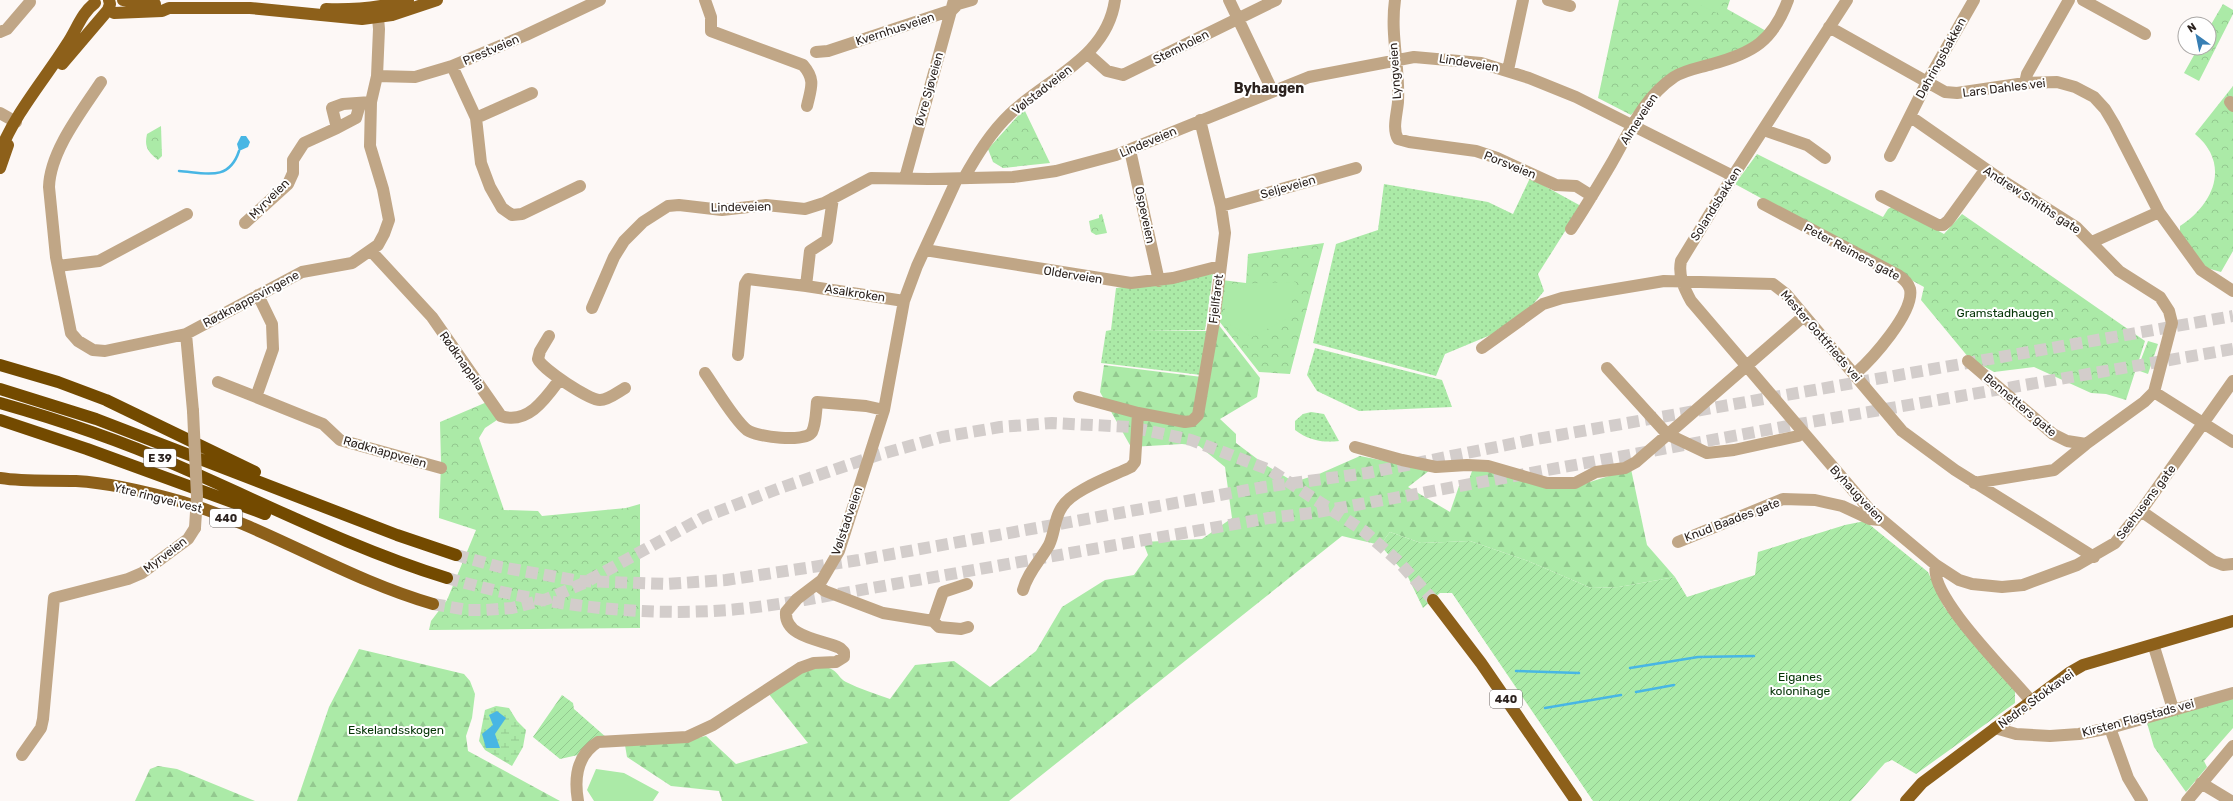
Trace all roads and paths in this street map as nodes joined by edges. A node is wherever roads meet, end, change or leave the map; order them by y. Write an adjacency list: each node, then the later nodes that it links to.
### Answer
1 (123, 0): 24 (main road)
2 (408, 0): 25 (main road)
3 (437, 0): 25 (main road)
4 (600, 0): 33 (street, Prestveien)
5 (705, 0): 43 (street)
6 (972, 0): 21 (street, Kvernhusveien)
7 (1115, 0): 31 (street, Vølstadveien)
8 (1229, 0): 26 (street)
9 (1276, 0): 26 (street, Stemholen)
10 (1395, 0): 32 (street, Lyngveien)
11 (1523, 0): 34 (street)
12 (1548, 0): 23 (street)
13 (1788, 0): 49 (street, Almeveien)
14 (1847, 0): 27 (street, Solandsbakken)
15 (1974, 0): 38 (street, Døhringsbakken)
16 (2069, 0): 39 (street)
17 (2083, 0): 29 (street)
18 (30, 2): 28 (street)
19 (96, 2): 22 (main road); 36 (main road)
20 (250, 4): 24 (main road); 25 (main road)
21 (953, 5): 30 (street, Kvernhusveien); 61 (street, Øvre Sjøveien)
22 (107, 7): 24 (main road); 36 (main road)
23 (1570, 7)
24 (169, 8)
25 (378, 13): 35 (street, Rødknappsvingene)
26 (1237, 18): 31 (street, Stemholen); 40 (street)
27 (1830, 27): 38 (street, Lars Dahles vei); 51 (street, Solandsbakken)
28 (0, 32)
29 (2145, 34)
30 (816, 52)
31 (1088, 54): 62 (street, Vølstadveien)
32 (1395, 59): 34 (street, Lindeveien); 40 (street, Lindeveien); 52 (street, Lyngveien)
33 (452, 66): 35 (street, Prestveien); 46 (street)
34 (1508, 70): 49 (street, Lindeveien)
35 (377, 76): 42 (street, Rødknappsvingene)
36 (42, 82): 48 (main road)
37 (102, 82): 76 (street, Rødknappsvingene)
38 (1927, 82): 39 (street, Lars Dahles vei); 45 (street, Døhringsbakken)
39 (2025, 83): 69 (street, Lars Dahles vei)
40 (1272, 90): 47 (street, Lindeveien)
41 (532, 93): 46 (street)
42 (365, 103): 50 (street, Myrveien); 50 (street); 75 (street, Rødknappsvingene)
43 (807, 106)
44 (0, 113): 48 (street)
45 (1911, 117): 55 (street); 59 (street, Andrew Smiths gate)
46 (476, 118): 63 (street)
47 (1200, 120): 53 (street, Lindeveien); 68 (street, Fjellfaret)
48 (16, 122): 54 (main road); 57 (main road)
49 (1632, 126): 60 (street, Lindeveien); 64 (street, Almeveien)
50 (337, 128): 71 (street, Myrveien)
51 (1764, 130): 56 (street); 60 (street, Solandsbakken)
52 (1401, 141): 64 (street, Porsveien)
53 (1130, 150): 62 (street, Lindeveien); 78 (street, Ospeveien)
54 (0, 152)
55 (1890, 156)
56 (1825, 158)
57 (0, 168)
58 (1356, 168): 68 (street, Seljeveien)
59 (1985, 170): 65 (street); 73 (street, Andrew Smiths gate)
60 (1733, 176): 79 (street, Solandsbakken)
61 (905, 178): 62 (street, Lindeveien); 66 (street, Lindeveien)
62 (961, 178): 74 (street, Vølstadveien)
63 (580, 186)
64 (1592, 196): 72 (street, Almeveien)
65 (1881, 196)
66 (833, 198): 80 (street); 84 (street, Lindeveien)
67 (1763, 204): 95 (street, Peter Reimers gate)
68 (1221, 206): 77 (street, Fjellfaret)
69 (2159, 212): 73 (street); 81 (street, Lars Dahles vei)
70 (187, 214): 76 (street)
71 (246, 223)
72 (1571, 229)
73 (2092, 242): 101 (street, Andrew Smiths gate)
74 (925, 250): 78 (street, Olderveien); 83 (street, Vølstadveien)
75 (371, 251): 82 (street, Rødknappsvingene); 96 (street, Rødknapplia)
76 (58, 266): 86 (street, Rødknappsvingene)
77 (1220, 266): 78 (street, Olderveien); 106 (street, Fjellfaret)
78 (1159, 281)
79 (1681, 281): 85 (street, Mester Gottfrieds vei); 88 (street, Mester Gottfrieds vei); 92 (street, Byhaugveien)
80 (806, 286): 83 (street, Asalkroken); 89 (street, Asalkroken)
81 (2233, 291)
82 (258, 295): 86 (street, Rødknappsvingene); 102 (street)
83 (904, 301): 105 (street, Vølstadveien)
84 (592, 308)
85 (1804, 316): 92 (street); 95 (street, Mester Gottfrieds vei)
86 (186, 334): 142 (street, Myrveien, bridge)
87 (549, 336): 96 (street)
88 (1482, 348)
89 (738, 355)
90 (1968, 361): 112 (street, Bennetters gate)
91 (0, 365): 117 (highway, E 39)
92 (1746, 365): 109 (street, Byhaugveien); 110 (street)
93 (1607, 368): 110 (street)
94 (705, 373): 105 (street)
95 (1855, 374): 116 (street, Mester Gottfrieds vei)
96 (560, 379): 99 (street)
97 (2233, 381): 108 (street, Seehusens gate)
98 (218, 382): 102 (street, Rødknappveien)
99 (625, 388)
100 (0, 389): 117 (highway, E 39)
101 (2154, 392): 108 (street); 112 (street)
102 (256, 397): 114 (street, Rødknappveien)
103 (1079, 397): 106 (street, Fjellfaret)
104 (0, 403): 120 (highway, E 39)
105 (884, 410): 128 (street, Vølstadveien)
106 (1138, 413): 129 (street)
107 (0, 420): 120 (highway, E 39)
108 (2203, 422): 111 (street); 118 (street, Seehusens gate)
109 (1802, 432): 110 (street); 119 (street, Byhaugveien)
110 (1667, 434): 113 (street)
111 (2233, 442)
112 (2086, 444): 116 (street)
113 (1355, 447)
114 (441, 468)
115 (3, 477): 131 (main road, Ytre ringvei vest / 440)
116 (1974, 483): 123 (street, Mester Gottfrieds vei)
117 (293, 495): 122 (highway, E 39)
118 (2141, 511): 123 (street, Seehusens gate); 124 (street)
119 (1880, 520): 121 (street, Knud Baades gate); 125 (street, Byhaugveien)
120 (314, 527): 126 (highway, E 39)
121 (1678, 542)
122 (456, 555)
123 (2094, 557): 125 (street, Seehusens gate)
124 (2233, 564)
125 (1936, 565): 137 (street)
126 (447, 578)
127 (967, 584): 132 (street)
128 (817, 585): 132 (street); 144 (street, Vølstadveien)
129 (1022, 590)
130 (1433, 600): 145 (main road, 440)
131 (433, 604)
132 (933, 621): 134 (street)
133 (2233, 621): 137 (main road, Nedre Stokkavei)
134 (968, 627)
135 (2155, 650): 138 (street)
136 (2233, 693): 138 (street, Kirsten Flagstads vei)
137 (2031, 702): 139 (main road, Nedre Stokkavei)
138 (2173, 709): 140 (street, Kirsten Flagstads vei)
139 (1995, 728): 140 (street, Kirsten Flagstads vei); 146 (main road, Nedre Stokkavei)
140 (2110, 728): 147 (street)
141 (2233, 746): 143 (street)
142 (22, 755)
143 (2201, 783): 148 (street); 149 (street)
144 (578, 801)
145 (1576, 801)
146 (1906, 801)
147 (2142, 801)
148 (2187, 801)
149 (2231, 801)

